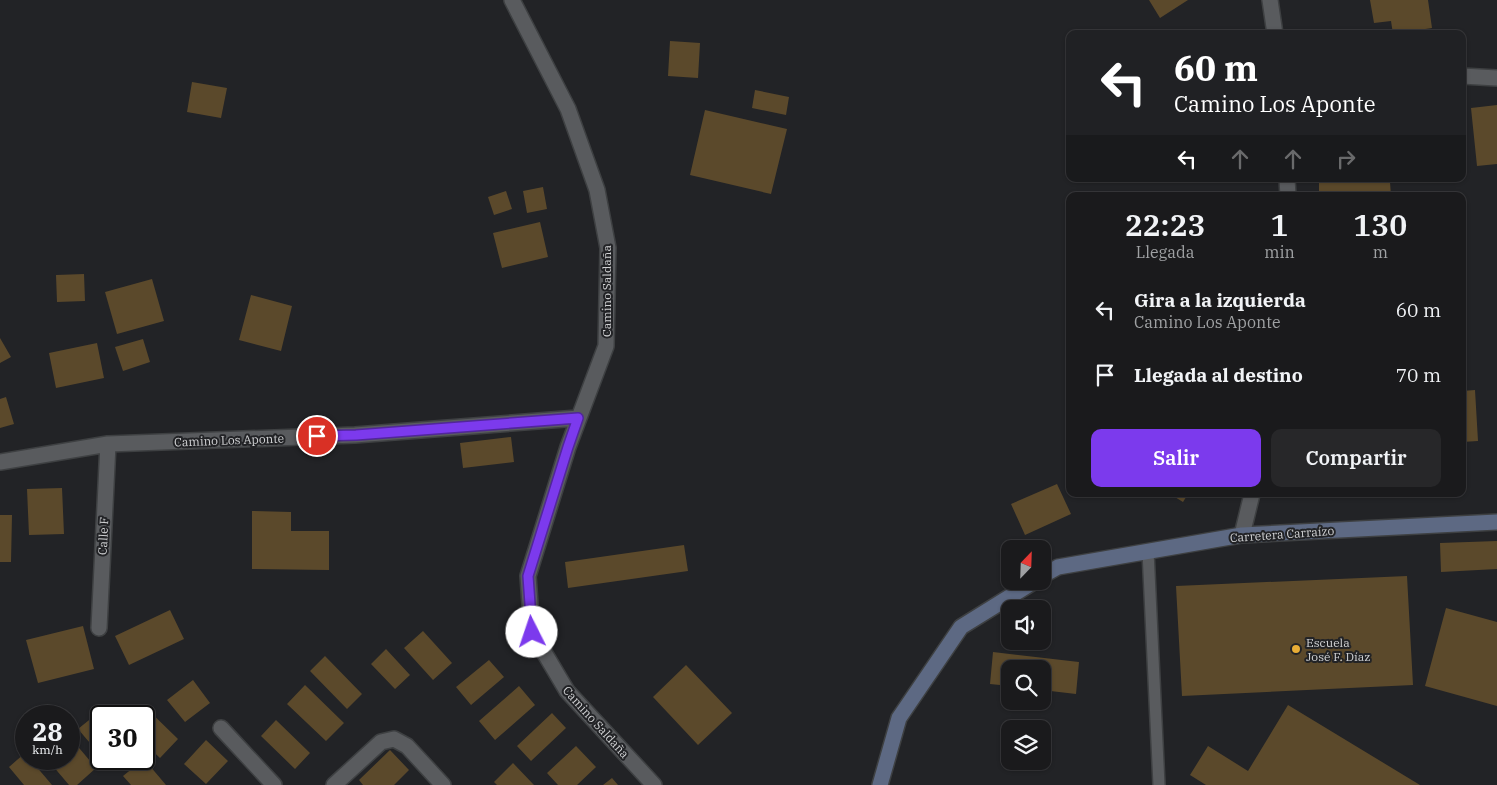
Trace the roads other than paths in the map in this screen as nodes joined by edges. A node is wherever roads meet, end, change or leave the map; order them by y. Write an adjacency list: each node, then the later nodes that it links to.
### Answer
1 (512, 0): 6 (street, Camino Saldaña)
2 (1270, 0): 3 (street)
3 (1274, 30)
4 (1466, 76): 5 (street)
5 (1497, 78)
6 (578, 418): 7 (street, Camino Los Aponte); 20 (street, Camino Saldaña)
7 (108, 444): 8 (street, Camino Los Aponte); 15 (street, Calle F)
8 (0, 462)
9 (1251, 497): 11 (street)
10 (1497, 522): 11 (street, Carretera Carraízo)
11 (1242, 535): 12 (street, Carretera Carraízo)
12 (1148, 551): 13 (street, Carretera Carraízo); 22 (lane)
13 (1051, 571)
14 (1021, 590): 21 (street)
15 (99, 628)
16 (221, 728): 17 (street)
17 (274, 785)
18 (334, 785): 19 (street)
19 (443, 785)
20 (654, 785)
21 (880, 785)
22 (1159, 785)

